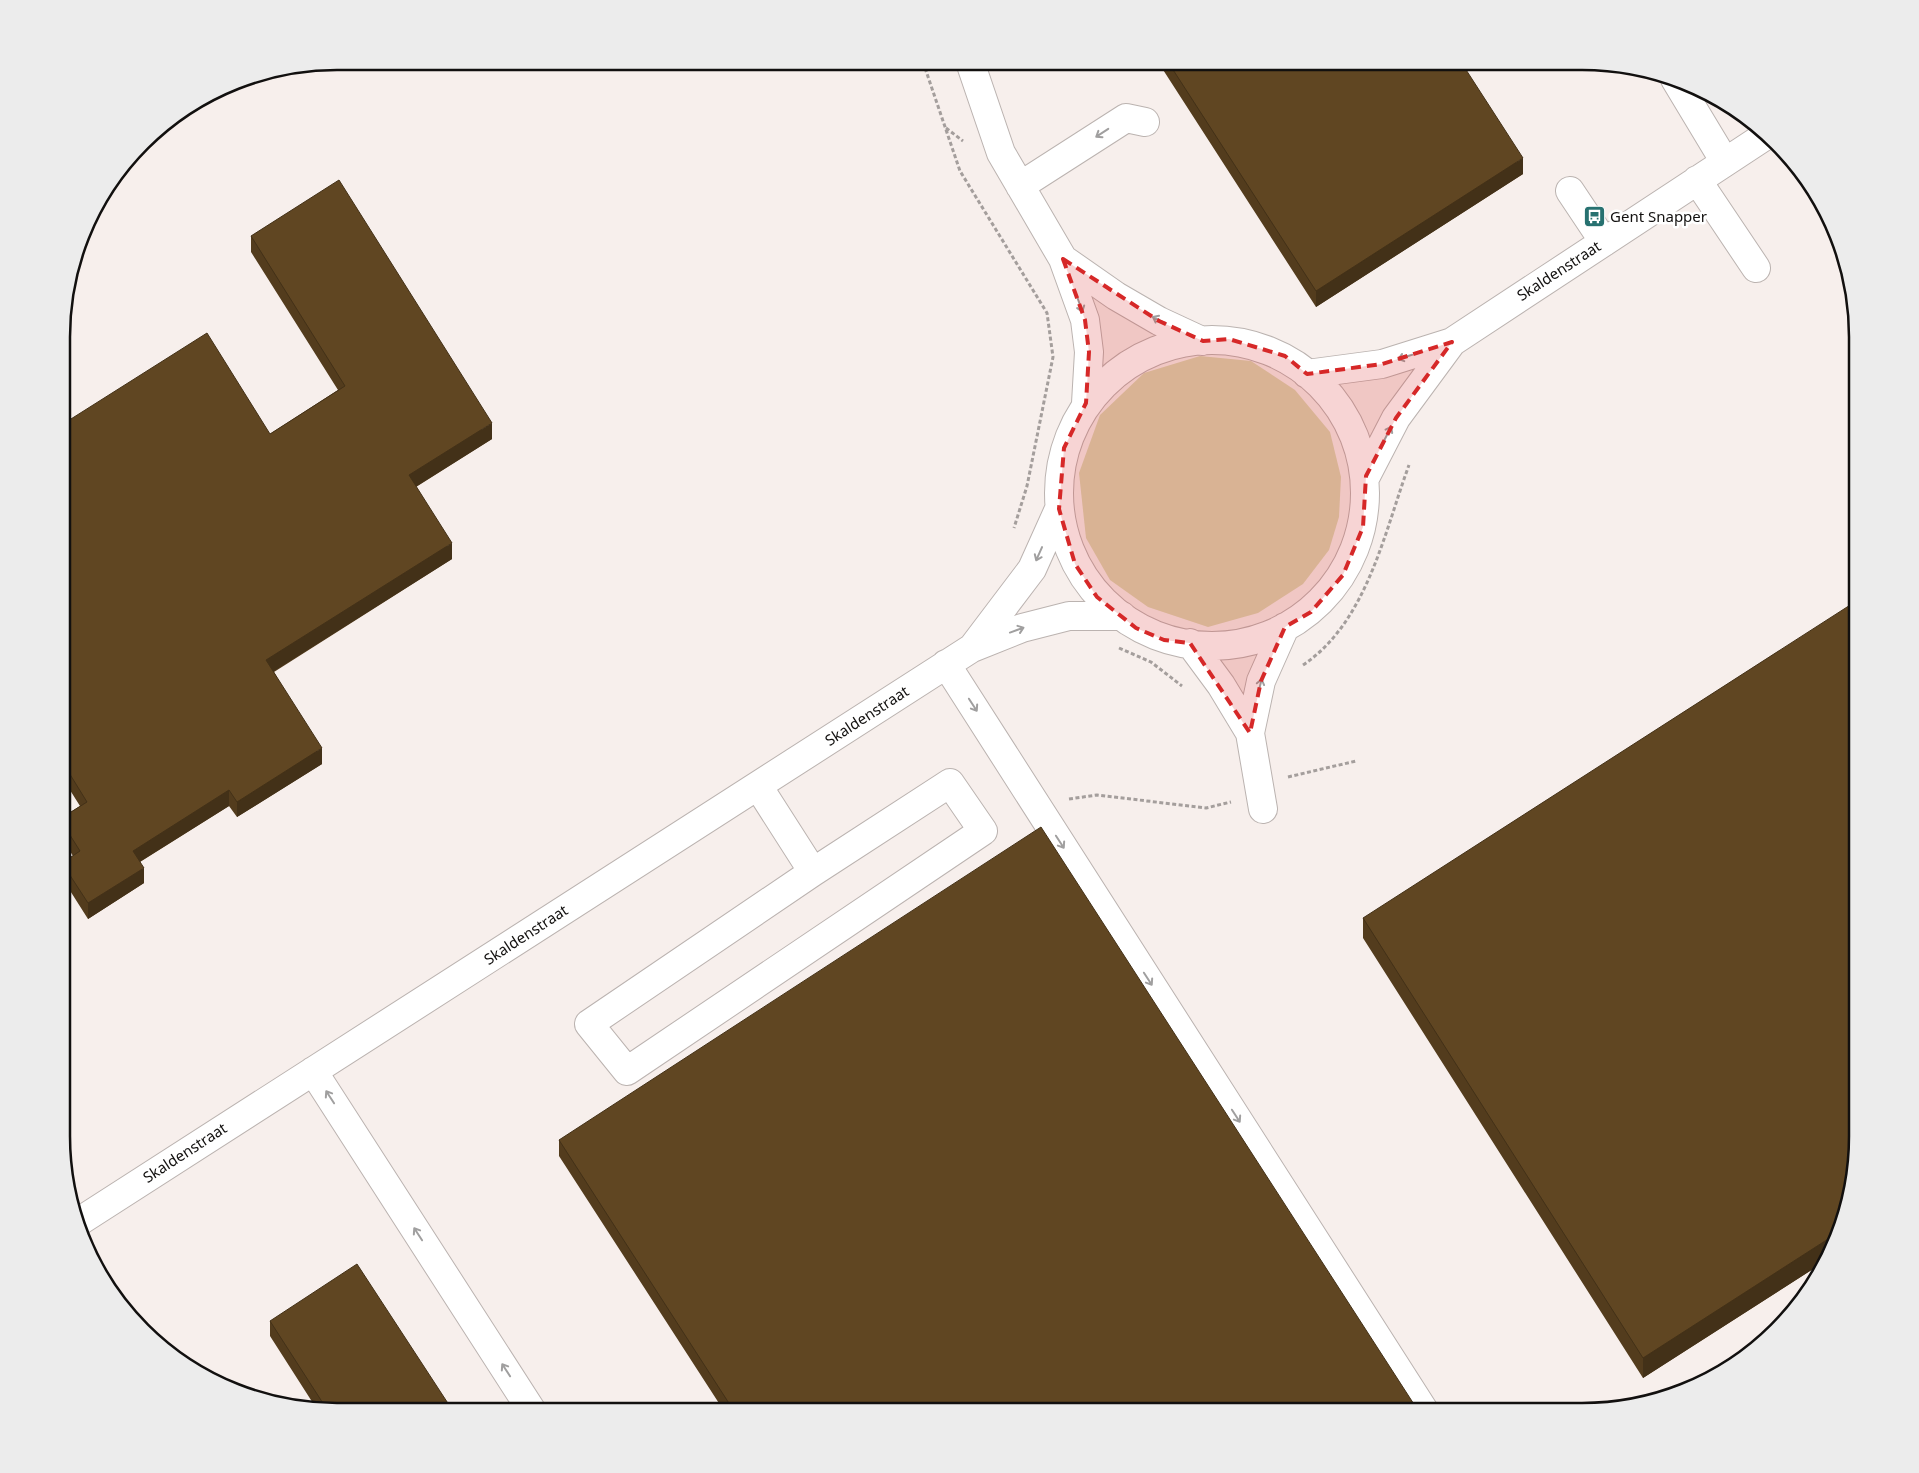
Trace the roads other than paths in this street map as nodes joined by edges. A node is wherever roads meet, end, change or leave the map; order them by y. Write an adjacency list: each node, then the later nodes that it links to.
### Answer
1 (973, 70): 7 (street)
2 (1681, 89): 5 (street)
3 (1145, 122): 7 (street, one-way to 7)
4 (1761, 139): 5 (street, Skaldenstraat)
5 (1725, 162): 6 (street, Skaldenstraat)
6 (1697, 180): 9 (street, Skaldenstraat); 11 (street)
7 (1020, 186): 10 (street)
8 (1570, 191): 9 (street)
9 (1604, 242): 13 (street, Skaldenstraat)
10 (1063, 259): 12 (street, one-way to 10); 15 (street, one-way to 15)
11 (1756, 268)
12 (1203, 341): 14 (street, Skaldenstraat); 15 (street, Skaldenstraat)
13 (1452, 342): 14 (street, Skaldenstraat, one-way to 14); 16 (street, Skaldenstraat, one-way to 13)
14 (1307, 374): 16 (street, Skaldenstraat)
15 (1086, 403): 17 (street, Skaldenstraat)
16 (1366, 476): 19 (street, Skaldenstraat)
17 (1059, 509): 18 (street, Skaldenstraat); 21 (street, Skaldenstraat, one-way to 21)
18 (1122, 616): 20 (street, Skaldenstraat); 21 (street, Skaldenstraat, one-way to 18)
19 (1285, 628): 20 (street, Skaldenstraat); 23 (street, one-way to 19)
20 (1190, 643): 23 (street)
21 (972, 648): 22 (street, Skaldenstraat)
22 (946, 664): 24 (street, Skaldenstraat); 30 (street, one-way to 30)
23 (1250, 734): 25 (street)
24 (758, 786): 26 (street); 27 (street, Skaldenstraat)
25 (1260, 795)
26 (813, 872): 26 (street)
27 (314, 1071): 28 (street, Skaldenstraat); 29 (street, one-way to 27)
28 (83, 1219)
29 (527, 1403)
30 (1419, 1403)

